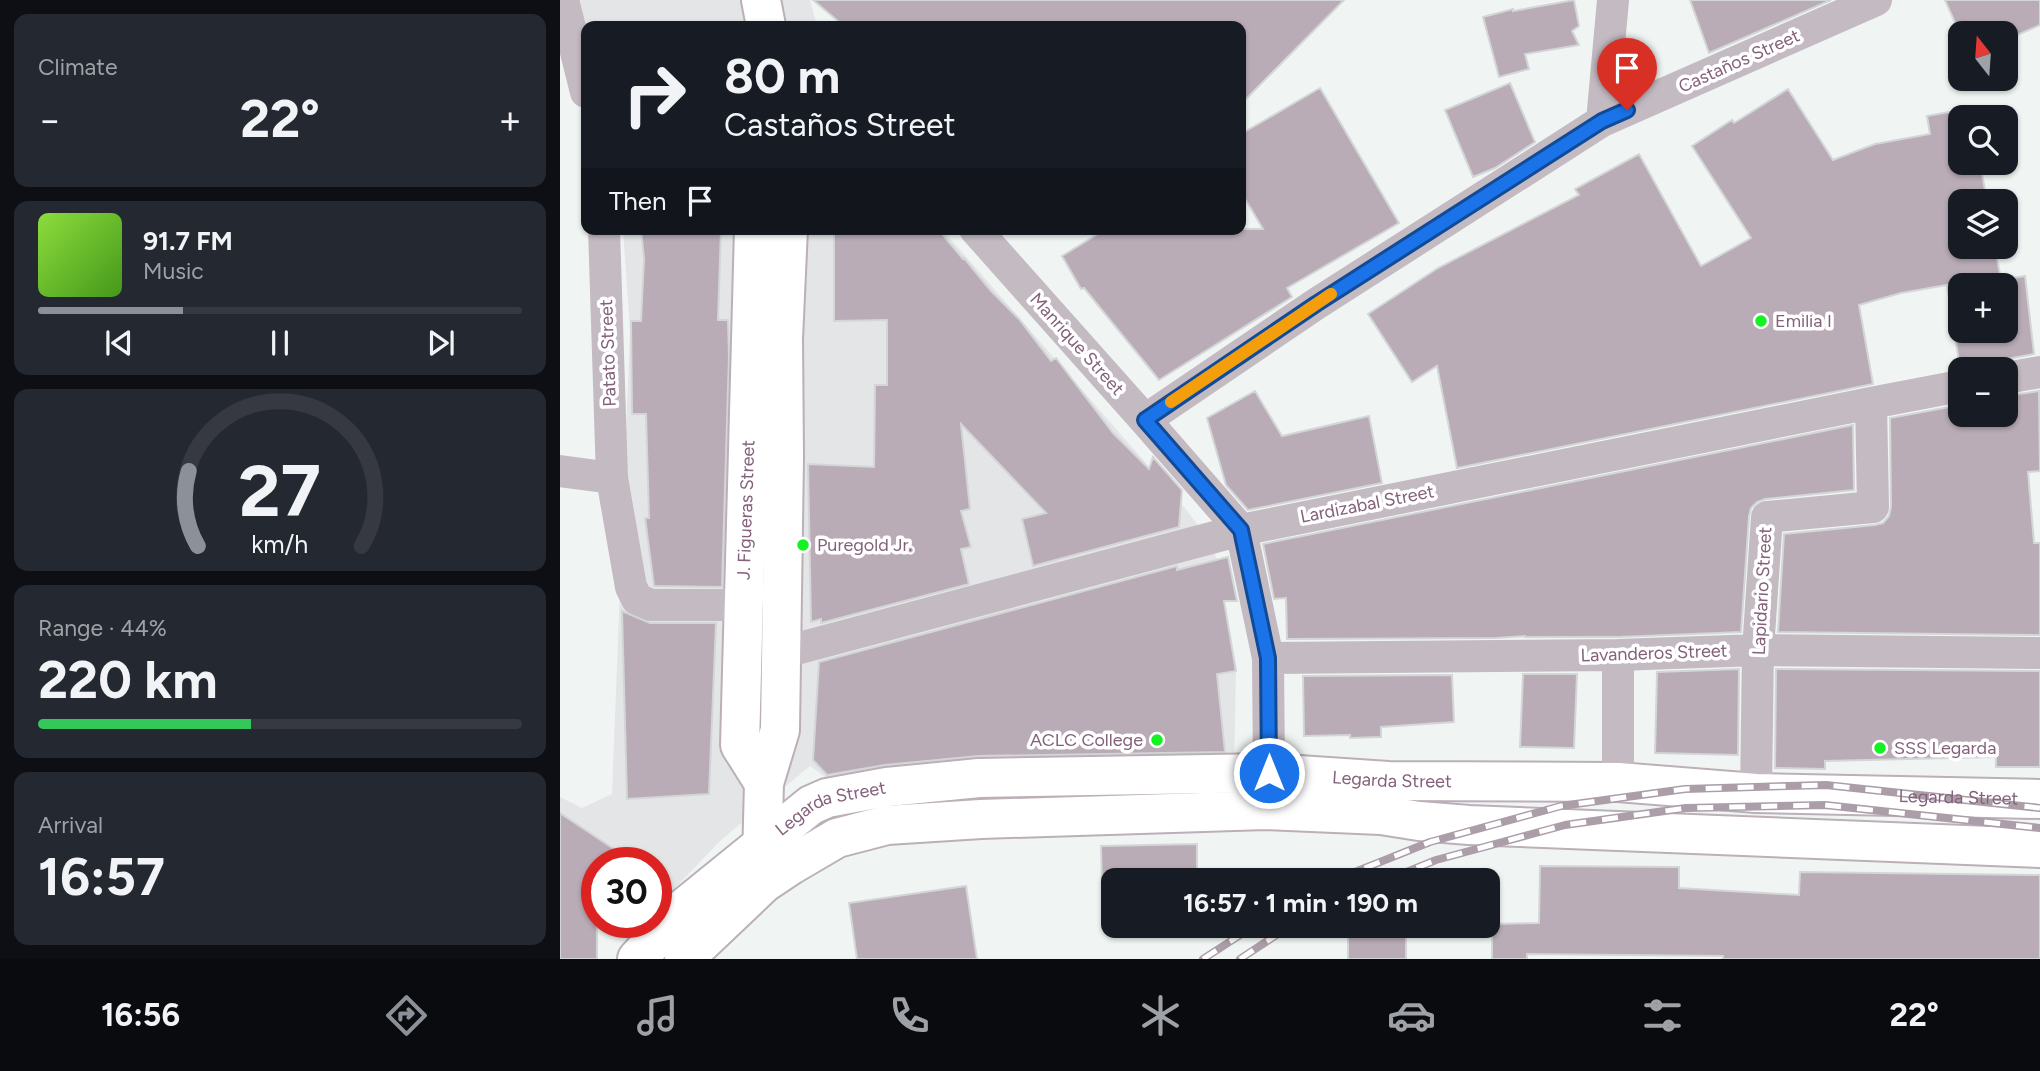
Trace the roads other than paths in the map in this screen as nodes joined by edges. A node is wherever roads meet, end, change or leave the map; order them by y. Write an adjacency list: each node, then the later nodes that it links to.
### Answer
1 (563, 0): 6 (street)
2 (761, 0): 5 (main road)
3 (1614, 0): 7 (street)
4 (1876, 0): 7 (street, Castaños Street)
5 (765, 21)
6 (581, 72)
7 (1602, 121): 16 (street, Castaños Street)
8 (604, 235): 19 (street, Patato Street)
9 (754, 235): 17 (main road, J. Figueras Street)
10 (788, 235): 17 (main road, J. Figueras Street)
11 (980, 235): 16 (street, Manrique Street)
12 (2040, 372): 13 (street)
13 (2018, 376)
14 (1948, 388): 15 (street, Lardizabal Street)
15 (1871, 402): 20 (street, Lardizabal Street); 22 (street, Lapidario Street)
16 (1145, 420): 20 (street, Manrique Street)
17 (766, 458): 21 (main road, J. Figueras Street); 23 (main road, J. Figueras Street)
18 (560, 471): 19 (street)
19 (612, 478): 21 (street, Patato Street)
20 (1241, 530): 23 (street, Lardizabal Street); 26 (street, Manrique Street)
21 (743, 605): 28 (main road, J. Figueras Street)
22 (1758, 650): 24 (street, Lavanderos Street); 25 (street, Lavanderos Street); 30 (street, Lapidario Street)
23 (781, 653): 28 (main road, J. Figueras Street)
24 (2040, 653)
25 (1618, 655): 26 (street, Lavanderos Street); 27 (street)
26 (1268, 658): 29 (street, Manrique Street)
27 (1618, 782): 29 (main road, Legarda Street); 30 (main road, Legarda Street)
28 (764, 783): 32 (main road, J. Figueras Street)
29 (1267, 792): 32 (main road, Legarda Street); 33 (main road, Legarda Street); 34 (main road, Legarda Street)
30 (1756, 793): 31 (main road, Legarda Street)
31 (2040, 799)
32 (762, 843): 34 (main road, J. Figueras Street); 35 (main road, Legarda Street)
33 (2040, 848)
34 (764, 883): 36 (main road, Legarda Street)
35 (637, 959)
36 (684, 959)

